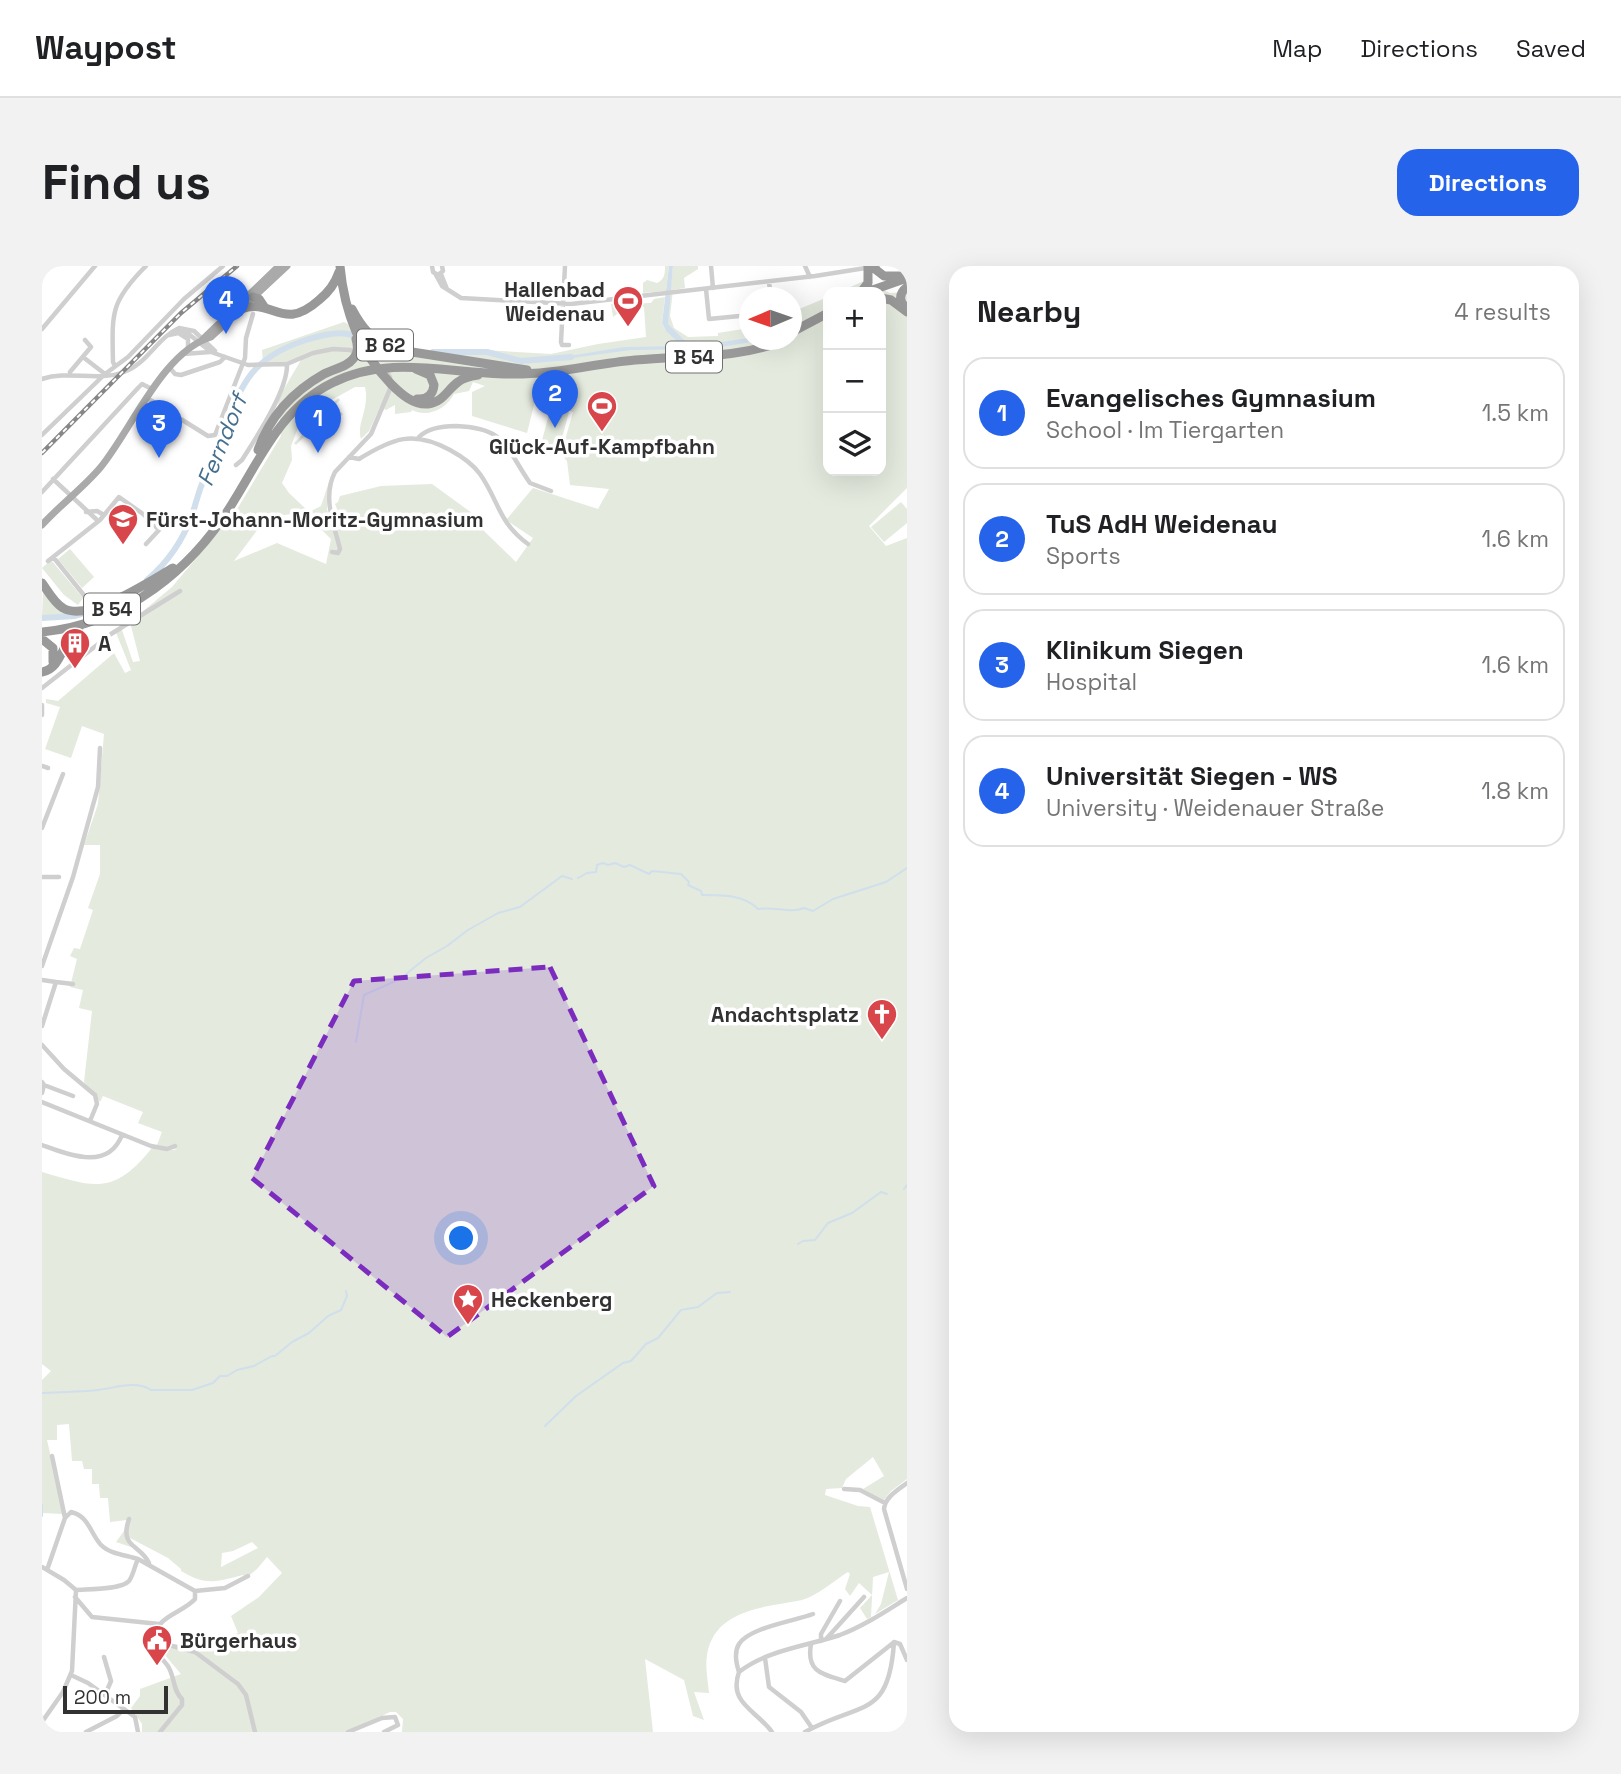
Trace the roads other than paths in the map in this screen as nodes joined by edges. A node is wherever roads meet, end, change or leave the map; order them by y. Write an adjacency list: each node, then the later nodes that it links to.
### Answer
1 (49, 266): 16 (street)
2 (95, 266): 36 (street)
3 (146, 266): 50 (street)
4 (222, 266): 50 (street)
5 (279, 266): 28 (main road)
6 (287, 266): 28 (main road)
7 (341, 266): 26 (highway); 30 (highway, B 62)
8 (432, 266): 15 (street)
9 (442, 266): 15 (street)
10 (565, 266): 29 (street)
11 (711, 266): 23 (street)
12 (805, 266): 17 (street)
13 (878, 266): 14 (street)
14 (868, 267): 17 (street); 18 (highway); 21 (highway)
15 (438, 274): 29 (street)
16 (42, 275)
17 (810, 277): 19 (street)
18 (907, 281): 22 (highway); 25 (highway); 31 (highway)
19 (769, 282): 20 (street); 23 (street)
20 (770, 287)
21 (864, 287)
22 (885, 287)
23 (713, 288): 24 (street)
24 (706, 289): 29 (street); 33 (street)
25 (886, 289)
26 (321, 298): 28 (highway); 30 (highway)
27 (886, 300): 31 (highway)
28 (256, 304): 32 (highway); 40 (main road); 49 (street)
29 (562, 304): 41 (street)
30 (348, 306): 35 (highway, B 62); 52 (highway, B 62); 60 (highway, B 62)
31 (903, 307)
32 (241, 309): 40 (main road)
33 (739, 316)
34 (823, 318): 37 (highway)
35 (354, 327): 60 (highway, B 62); 64 (highway, B 54)
36 (42, 329)
37 (802, 329)
38 (173, 334): 40 (street); 45 (street); 58 (street)
39 (86, 340): 47 (street)
40 (201, 341): 44 (street); 45 (main road); 46 (street)
41 (569, 345)
42 (739, 349): 52 (highway, B 54)
43 (754, 350): 56 (highway, B 54)
44 (211, 352): 45 (street); 46 (street)
45 (185, 353): 53 (main road)
46 (222, 356): 49 (street); 53 (street)
47 (83, 357): 54 (street); 57 (street)
48 (287, 364): 49 (street); 65 (street); 66 (street)
49 (246, 365): 61 (street)
50 (115, 366): 57 (street)
51 (401, 366): 55 (highway, B 54); 56 (highway, B 54); 60 (highway, B 62)
52 (527, 370): 55 (highway, B 54)
53 (172, 371): 59 (main road)
54 (70, 372)
55 (351, 372): 64 (highway, B 54); 85 (highway, B 54)
56 (487, 373): 60 (highway, B 54)
57 (104, 374): 62 (street)
58 (42, 379)
59 (152, 389): 61 (main road); 67 (street)
60 (405, 395)
61 (147, 398): 70 (main road)
62 (42, 435)
63 (418, 437): 65 (street); 68 (street); 79 (street)
64 (258, 450): 81 (highway, B 54)
65 (349, 457): 80 (street)
66 (236, 465)
67 (53, 480): 69 (street); 70 (street)
68 (551, 491)
69 (42, 492)
70 (71, 498): 71 (street); 74 (main road); 76 (main road)
71 (86, 512): 72 (street); 73 (street)
72 (104, 515): 73 (street); 75 (street)
73 (97, 520): 84 (street)
74 (42, 525)
75 (159, 530): 77 (street); 78 (street)
76 (42, 532)
77 (163, 536)
78 (146, 544)
79 (528, 544)
80 (332, 551)
81 (173, 568): 82 (highway); 86 (highway, B 54)
82 (42, 583)
83 (180, 591): 89 (street)
84 (87, 599)
85 (87, 624): 86 (highway, B 54); 88 (highway)
86 (42, 630)
87 (46, 641): 88 (highway)
88 (42, 671)
89 (42, 688)
90 (42, 705): 91 (street)
91 (42, 715)
92 (100, 748): 97 (street)
93 (63, 774): 94 (street)
94 (42, 828)
95 (42, 877): 96 (street)
96 (60, 877)
97 (42, 966)
98 (42, 980): 99 (street)
99 (56, 982): 100 (street); 101 (street)
100 (73, 984)
101 (42, 1026)
102 (42, 1045): 107 (street)
103 (43, 1083): 104 (street); 105 (street)
104 (42, 1093)
105 (73, 1096)
106 (42, 1102): 107 (street)
107 (90, 1121): 108 (street)
108 (122, 1135): 109 (street); 110 (street)
109 (42, 1145)
110 (175, 1146)
111 (52, 1456): 115 (street)
112 (907, 1483): 114 (street)
113 (844, 1489): 114 (street)
114 (885, 1503): 121 (street)
115 (65, 1518): 117 (street); 119 (street)
116 (129, 1519): 118 (street)
117 (138, 1559): 118 (street); 122 (street)
118 (149, 1564): 123 (street)
119 (45, 1569): 122 (street)
120 (248, 1576): 123 (street)
121 (907, 1589)
122 (76, 1590): 125 (street)
123 (195, 1591): 129 (street)
124 (864, 1597): 130 (street)
125 (75, 1598): 129 (street); 137 (street)
126 (907, 1598): 130 (street)
127 (840, 1601): 130 (street)
128 (813, 1614): 136 (street)
129 (157, 1627): 144 (street); 145 (street)
130 (824, 1640): 132 (street)
131 (894, 1642): 132 (street); 135 (street); 141 (street)
132 (811, 1644): 134 (street)
133 (104, 1657): 138 (street)
134 (765, 1658): 136 (street); 141 (street)
135 (907, 1660)
136 (738, 1672): 148 (street)
137 (71, 1675): 138 (street); 140 (street)
138 (105, 1695): 139 (street)
139 (124, 1709): 142 (street); 143 (street)
140 (42, 1722)
141 (812, 1728): 149 (street)
142 (86, 1732)
143 (138, 1732)
144 (160, 1732)
145 (255, 1732)
146 (348, 1732): 147 (street)
147 (384, 1732)
148 (772, 1732)
149 (805, 1732)

